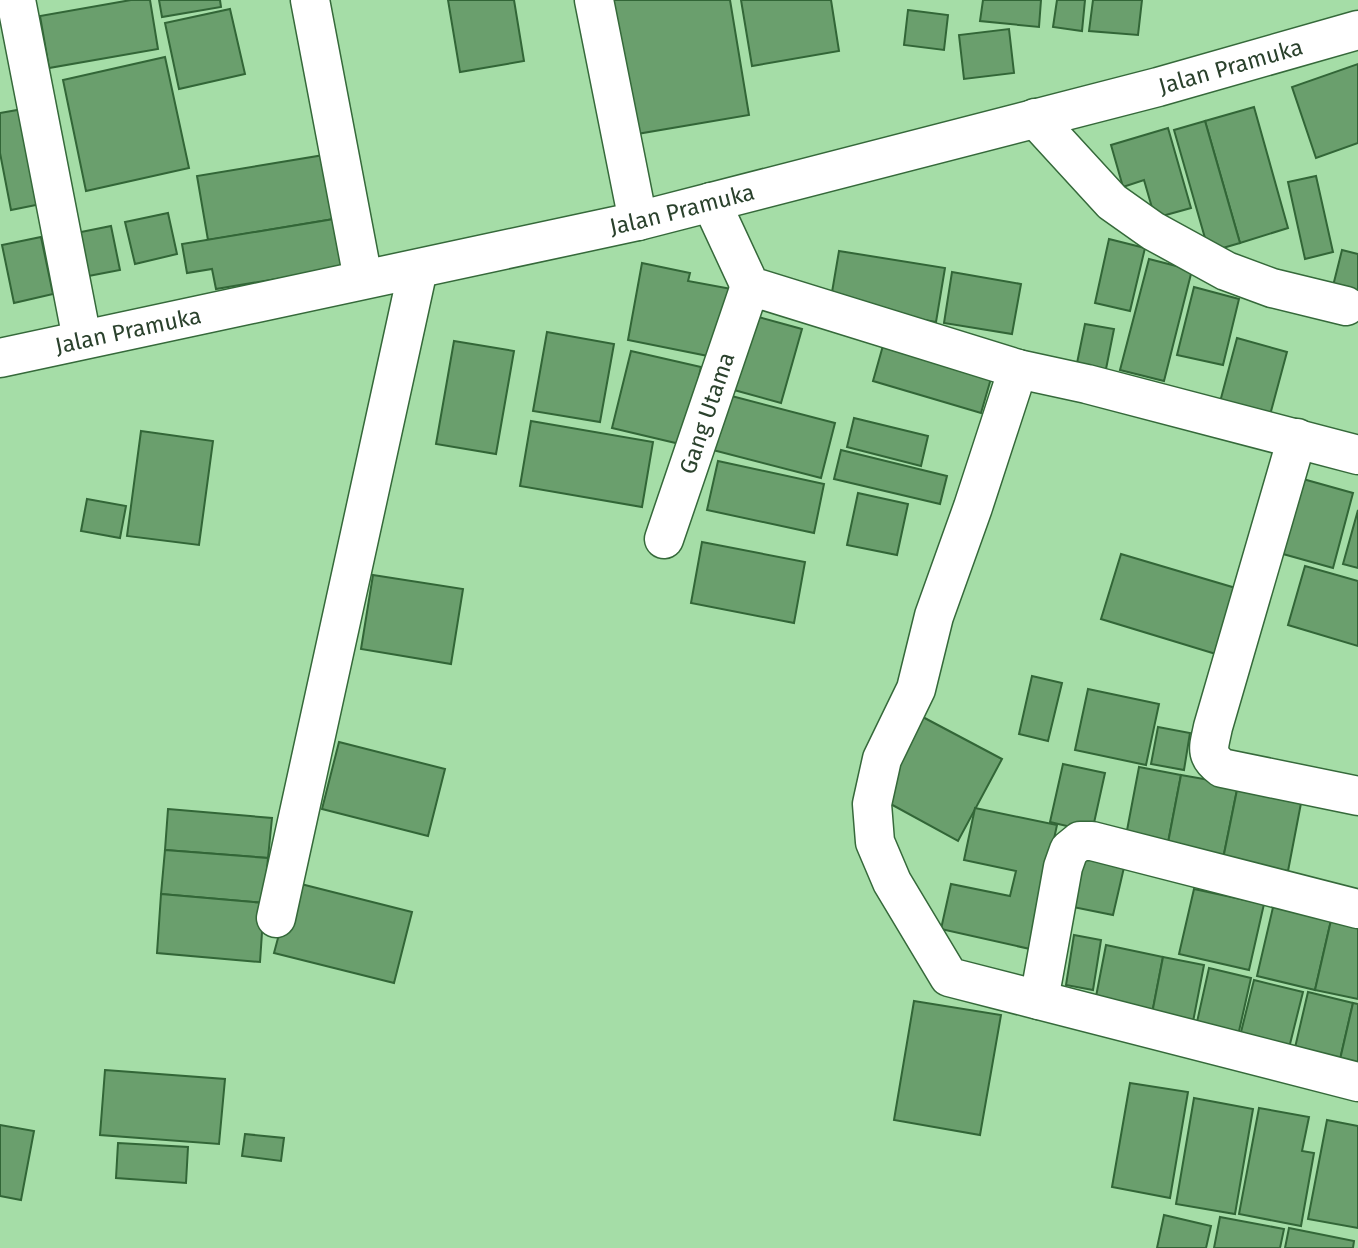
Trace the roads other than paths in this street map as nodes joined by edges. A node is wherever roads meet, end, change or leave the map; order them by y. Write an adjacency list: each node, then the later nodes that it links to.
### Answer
1 (16, 0): 12 (street)
2 (310, 0): 9 (street)
3 (594, 0): 7 (street)
4 (1358, 30): 5 (street, Jalan Pramuka)
5 (1035, 118): 6 (street, Jalan Pramuka); 11 (street)
6 (711, 202): 7 (street, Jalan Pramuka); 10 (street)
7 (638, 221): 8 (street, Jalan Pramuka)
8 (418, 269): 9 (street, Jalan Pramuka); 20 (street)
9 (363, 279): 12 (street, Jalan Pramuka)
10 (750, 286): 14 (street); 17 (street, Gang Utama)
11 (1346, 306)
12 (82, 339): 13 (street, Jalan Pramuka)
13 (0, 358)
14 (1018, 369): 15 (street); 21 (street)
15 (1297, 438): 16 (street); 18 (street)
16 (1358, 455)
17 (664, 539)
18 (1358, 796)
19 (1358, 909): 21 (street)
20 (276, 918)
21 (1040, 1000): 22 (street)
22 (1358, 1082)

